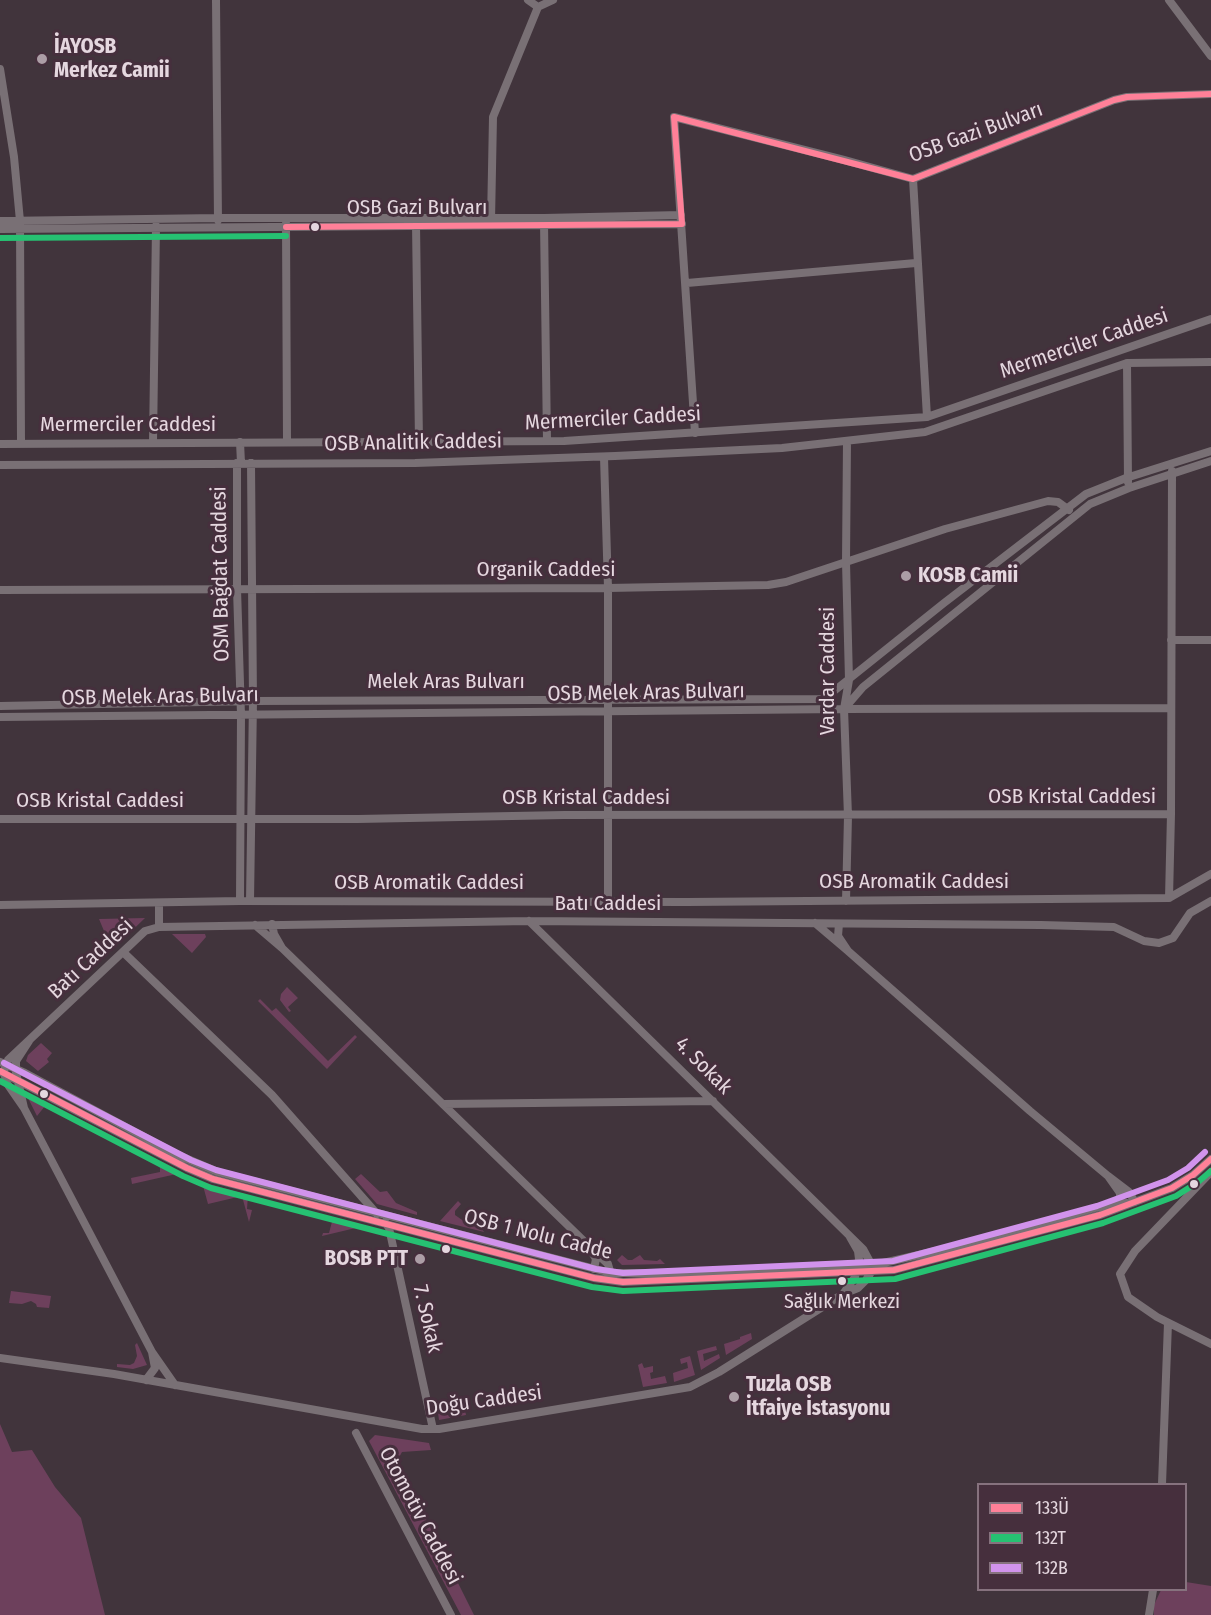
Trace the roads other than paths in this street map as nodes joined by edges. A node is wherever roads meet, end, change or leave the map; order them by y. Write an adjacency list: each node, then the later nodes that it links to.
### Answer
1 (216, 0): 11 (street)
2 (528, 0): 5 (street)
3 (552, 0): 5 (street)
4 (1169, 0): 6 (street)
5 (538, 7): 15 (street)
6 (1211, 56)
7 (0, 69): 18 (street)
8 (1211, 94): 9 (street, OSB Gazi Bulvarı)
9 (913, 179): 13 (street, OSB Gazi Bulvarı); 23 (street)
10 (156, 218): 11 (street, OSB Gazi Bulvarı); 18 (street, OSB Gazi Bulvarı); 21 (street)
11 (218, 218): 17 (street, OSB Gazi Bulvarı); 19 (street)
12 (416, 218): 15 (street, OSB Gazi Bulvarı); 17 (street, OSB Gazi Bulvarı); 20 (street)
13 (681, 220): 16 (street, OSB Gazi Bulvarı); 24 (street)
14 (0, 221): 18 (street, OSB Gazi Bulvarı)
15 (491, 221): 16 (street, OSB Gazi Bulvarı); 20 (street, OSB Gazi Bulvarı)
16 (544, 222): 30 (street)
17 (286, 223): 19 (street, OSB Gazi Bulvarı); 20 (street, OSB Gazi Bulvarı); 34 (street)
18 (20, 225): 21 (street, OSB Gazi Bulvarı); 22 (street, OSB Gazi Bulvarı); 37 (street)
19 (218, 227): 21 (street, OSB Gazi Bulvarı)
20 (416, 227): 35 (street)
21 (156, 228): 32 (street)
22 (0, 229)
23 (916, 263): 24 (street); 28 (street)
24 (687, 283): 29 (street)
25 (1211, 320): 28 (street, Mermerciler Caddesi)
26 (1211, 362): 27 (street, OSB Analitik Caddesi)
27 (1127, 363): 31 (street, OSB Analitik Caddesi); 46 (street)
28 (927, 417): 29 (street, Mermerciler Caddesi)
29 (695, 433): 30 (street, Mermerciler Caddesi)
30 (547, 441): 35 (street, Mermerciler Caddesi)
31 (847, 441): 39 (street, OSB Analitik Caddesi); 50 (street, Vardar Caddesi)
32 (153, 442): 33 (street, Mermerciler Caddesi); 37 (street, Mermerciler Caddesi)
33 (240, 442): 34 (street, Mermerciler Caddesi); 41 (street, OSM Bağdat Caddesi)
34 (287, 442): 35 (street, Mermerciler Caddesi)
35 (419, 442)
36 (0, 444): 37 (street, Mermerciler Caddesi)
37 (21, 444)
38 (1211, 451): 43 (street, Melek Aras Bulvarı)
39 (604, 457): 42 (street, OSB Analitik Caddesi); 53 (street)
40 (1211, 461): 45 (street)
41 (239, 463): 42 (street, OSB Analitik Caddesi); 44 (street, OSB Analitik Caddesi); 54 (street, OSM Bağdat Caddesi)
42 (251, 463): 55 (street, OSM Bağdat Caddesi)
43 (1172, 463): 45 (street); 46 (street, Melek Aras Bulvarı)
44 (0, 465)
45 (1172, 473): 47 (street); 57 (street)
46 (1126, 478): 47 (street); 48 (street, Melek Aras Bulvarı)
47 (1129, 488): 49 (street)
48 (1067, 507): 49 (street); 50 (street, Organik Caddesi); 51 (street, Melek Aras Bulvarı)
49 (1074, 517): 52 (street)
50 (846, 562): 53 (street, Organik Caddesi); 59 (street, Vardar Caddesi)
51 (986, 571): 52 (street); 59 (street, Melek Aras Bulvarı)
52 (994, 580): 65 (street)
53 (608, 588): 55 (street, Organik Caddesi); 60 (street)
54 (237, 589): 55 (street, Organik Caddesi); 56 (street, Organik Caddesi); 62 (street, OSM Bağdat Caddesi)
55 (251, 589): 61 (street, OSM Bağdat Caddesi)
56 (0, 590)
57 (1171, 640): 58 (street); 64 (street)
58 (1211, 640)
59 (849, 680): 60 (street, Melek Aras Bulvarı); 65 (street, Vardar Caddesi)
60 (608, 699): 61 (street, Melek Aras Bulvarı); 66 (street)
61 (253, 701): 62 (street, Melek Aras Bulvarı); 67 (street, OSM Bağdat Caddesi)
62 (241, 702): 63 (street, Melek Aras Bulvarı); 68 (street, OSM Bağdat Caddesi)
63 (0, 706)
64 (1171, 708): 65 (street, OSB Melek Aras Bulvarı); 70 (street)
65 (844, 709): 66 (street, OSB Melek Aras Bulvarı); 72 (street, Vardar Caddesi)
66 (608, 711): 67 (street, OSB Melek Aras Bulvarı); 71 (street)
67 (253, 714): 68 (street, OSB Melek Aras Bulvarı); 75 (street, OSM Bağdat Caddesi)
68 (241, 715): 69 (street, OSB Melek Aras Bulvarı); 74 (street, OSM Bağdat Caddesi)
69 (0, 717)
70 (1172, 814): 72 (street, OSB Kristal Caddesi); 77 (street)
71 (609, 815): 72 (street, OSB Kristal Caddesi); 75 (street, OSB Kristal Caddesi); 82 (street)
72 (848, 816): 80 (street, Vardar Caddesi)
73 (0, 819): 74 (street, OSB Kristal Caddesi)
74 (241, 819): 75 (street, OSB Kristal Caddesi); 78 (street, OSM Bağdat Caddesi)
75 (251, 819): 79 (street, OSM Bağdat Caddesi)
76 (1211, 874): 77 (street, OSB Aromatik Caddesi)
77 (1169, 898): 80 (street, OSB Aromatik Caddesi)
78 (240, 901): 79 (street, OSB Aromatik Caddesi); 83 (street, OSB Aromatik Caddesi)
79 (250, 901): 82 (street, OSB Aromatik Caddesi)
80 (846, 901): 82 (street, OSB Aromatik Caddesi)
81 (1211, 901): 88 (street, Batı Caddesi)
82 (608, 902)
83 (159, 903): 84 (street, OSB Aromatik Caddesi); 90 (street)
84 (0, 905)
85 (529, 921): 86 (street, Batı Caddesi); 87 (street, Batı Caddesi); 97 (street, 4. Sokak)
86 (272, 924): 89 (street, Batı Caddesi); 91 (street)
87 (814, 924): 88 (street, Batı Caddesi); 92 (street)
88 (839, 924): 92 (street)
89 (255, 925): 90 (street, Batı Caddesi); 91 (street)
90 (159, 927): 93 (street, Batı Caddesi)
91 (282, 948): 98 (street)
92 (848, 951): 102 (street)
93 (123, 952): 94 (street, Batı Caddesi); 103 (street, 7. Sokak)
94 (29, 1041): 95 (street, Batı Caddesi); 96 (street, Batı Caddesi)
95 (3, 1068): 96 (street, OSB 1 Nolu Cadde); 99 (street)
96 (17, 1073): 99 (street); 106 (street, OSB 1 Nolu Cadde); 108 (street, OSB 1 Nolu Cadde)
97 (712, 1101): 98 (street); 109 (street, 4. Sokak)
98 (443, 1104): 110 (street)
99 (24, 1108): 119 (street)
100 (1211, 1159): 104 (street)
101 (1211, 1172): 117 (street)
102 (1108, 1176): 104 (street); 105 (street)
103 (357, 1192): 106 (street); 107 (street, 7. Sokak)
104 (1135, 1202): 105 (street, OSB 1 Nolu Cadde); 112 (street, OSB 1 Nolu Cadde)
105 (1116, 1203): 112 (street, OSB 1 Nolu Cadde)
106 (357, 1208): 107 (street, OSB 1 Nolu Cadde)
107 (379, 1216): 108 (street, 7. Sokak); 113 (street, OSB 1 Nolu Cadde)
108 (387, 1225): 115 (street, OSB 1 Nolu Cadde); 123 (street, 7. Sokak)
109 (850, 1237): 111 (street); 112 (street, 4. Sokak)
110 (587, 1244): 113 (street); 114 (street)
111 (857, 1268): 112 (street, OSB 1 Nolu Cadde); 114 (street, OSB 1 Nolu Cadde); 115 (street, OSB 1 Nolu Cadde); 116 (street, Doğu Caddesi)
112 (871, 1268): 116 (street, Doğu Caddesi)
113 (594, 1269): 114 (street, OSB 1 Nolu Cadde)
114 (610, 1272): 115 (street)
115 (605, 1280)
116 (843, 1294): 123 (street, Doğu Caddesi)
117 (1168, 1323): 118 (street); 125 (street)
118 (1210, 1342)
119 (152, 1352): 121 (street); 122 (street)
120 (0, 1358): 121 (street, Doğu Caddesi)
121 (146, 1380): 122 (street, Doğu Caddesi)
122 (175, 1385): 123 (street, Doğu Caddesi)
123 (434, 1430)
124 (356, 1433): 127 (street, Otomotiv Caddesi)
125 (1162, 1483)
126 (1153, 1591): 128 (street)
127 (451, 1615)
128 (1149, 1615)

